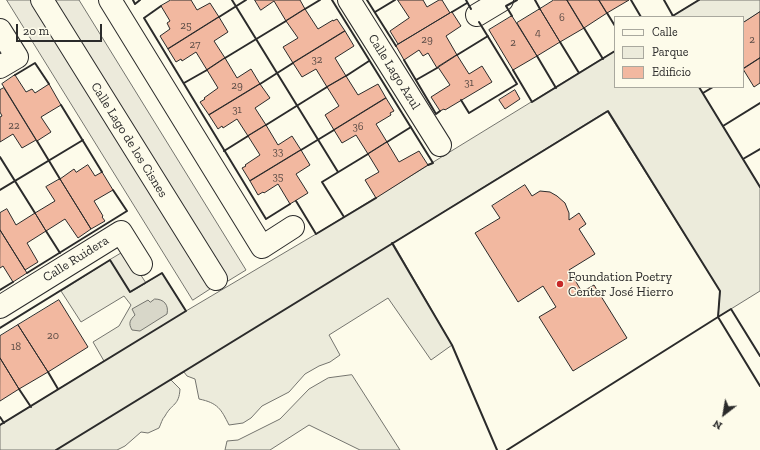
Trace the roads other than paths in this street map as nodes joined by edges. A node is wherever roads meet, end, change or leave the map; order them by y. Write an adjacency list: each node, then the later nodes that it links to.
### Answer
1 (42, 0): 11 (street, Calle Lago de los Cisnes)
2 (110, 0): 9 (street)
3 (349, 0): 8 (street, Calle Lago Azul)
4 (502, 0): 5 (street)
5 (477, 15)
6 (0, 30): 7 (street)
7 (8, 62)
8 (440, 145)
9 (293, 226)
10 (141, 264): 12 (street, Calle Ruidera)
11 (216, 279)
12 (0, 307)

